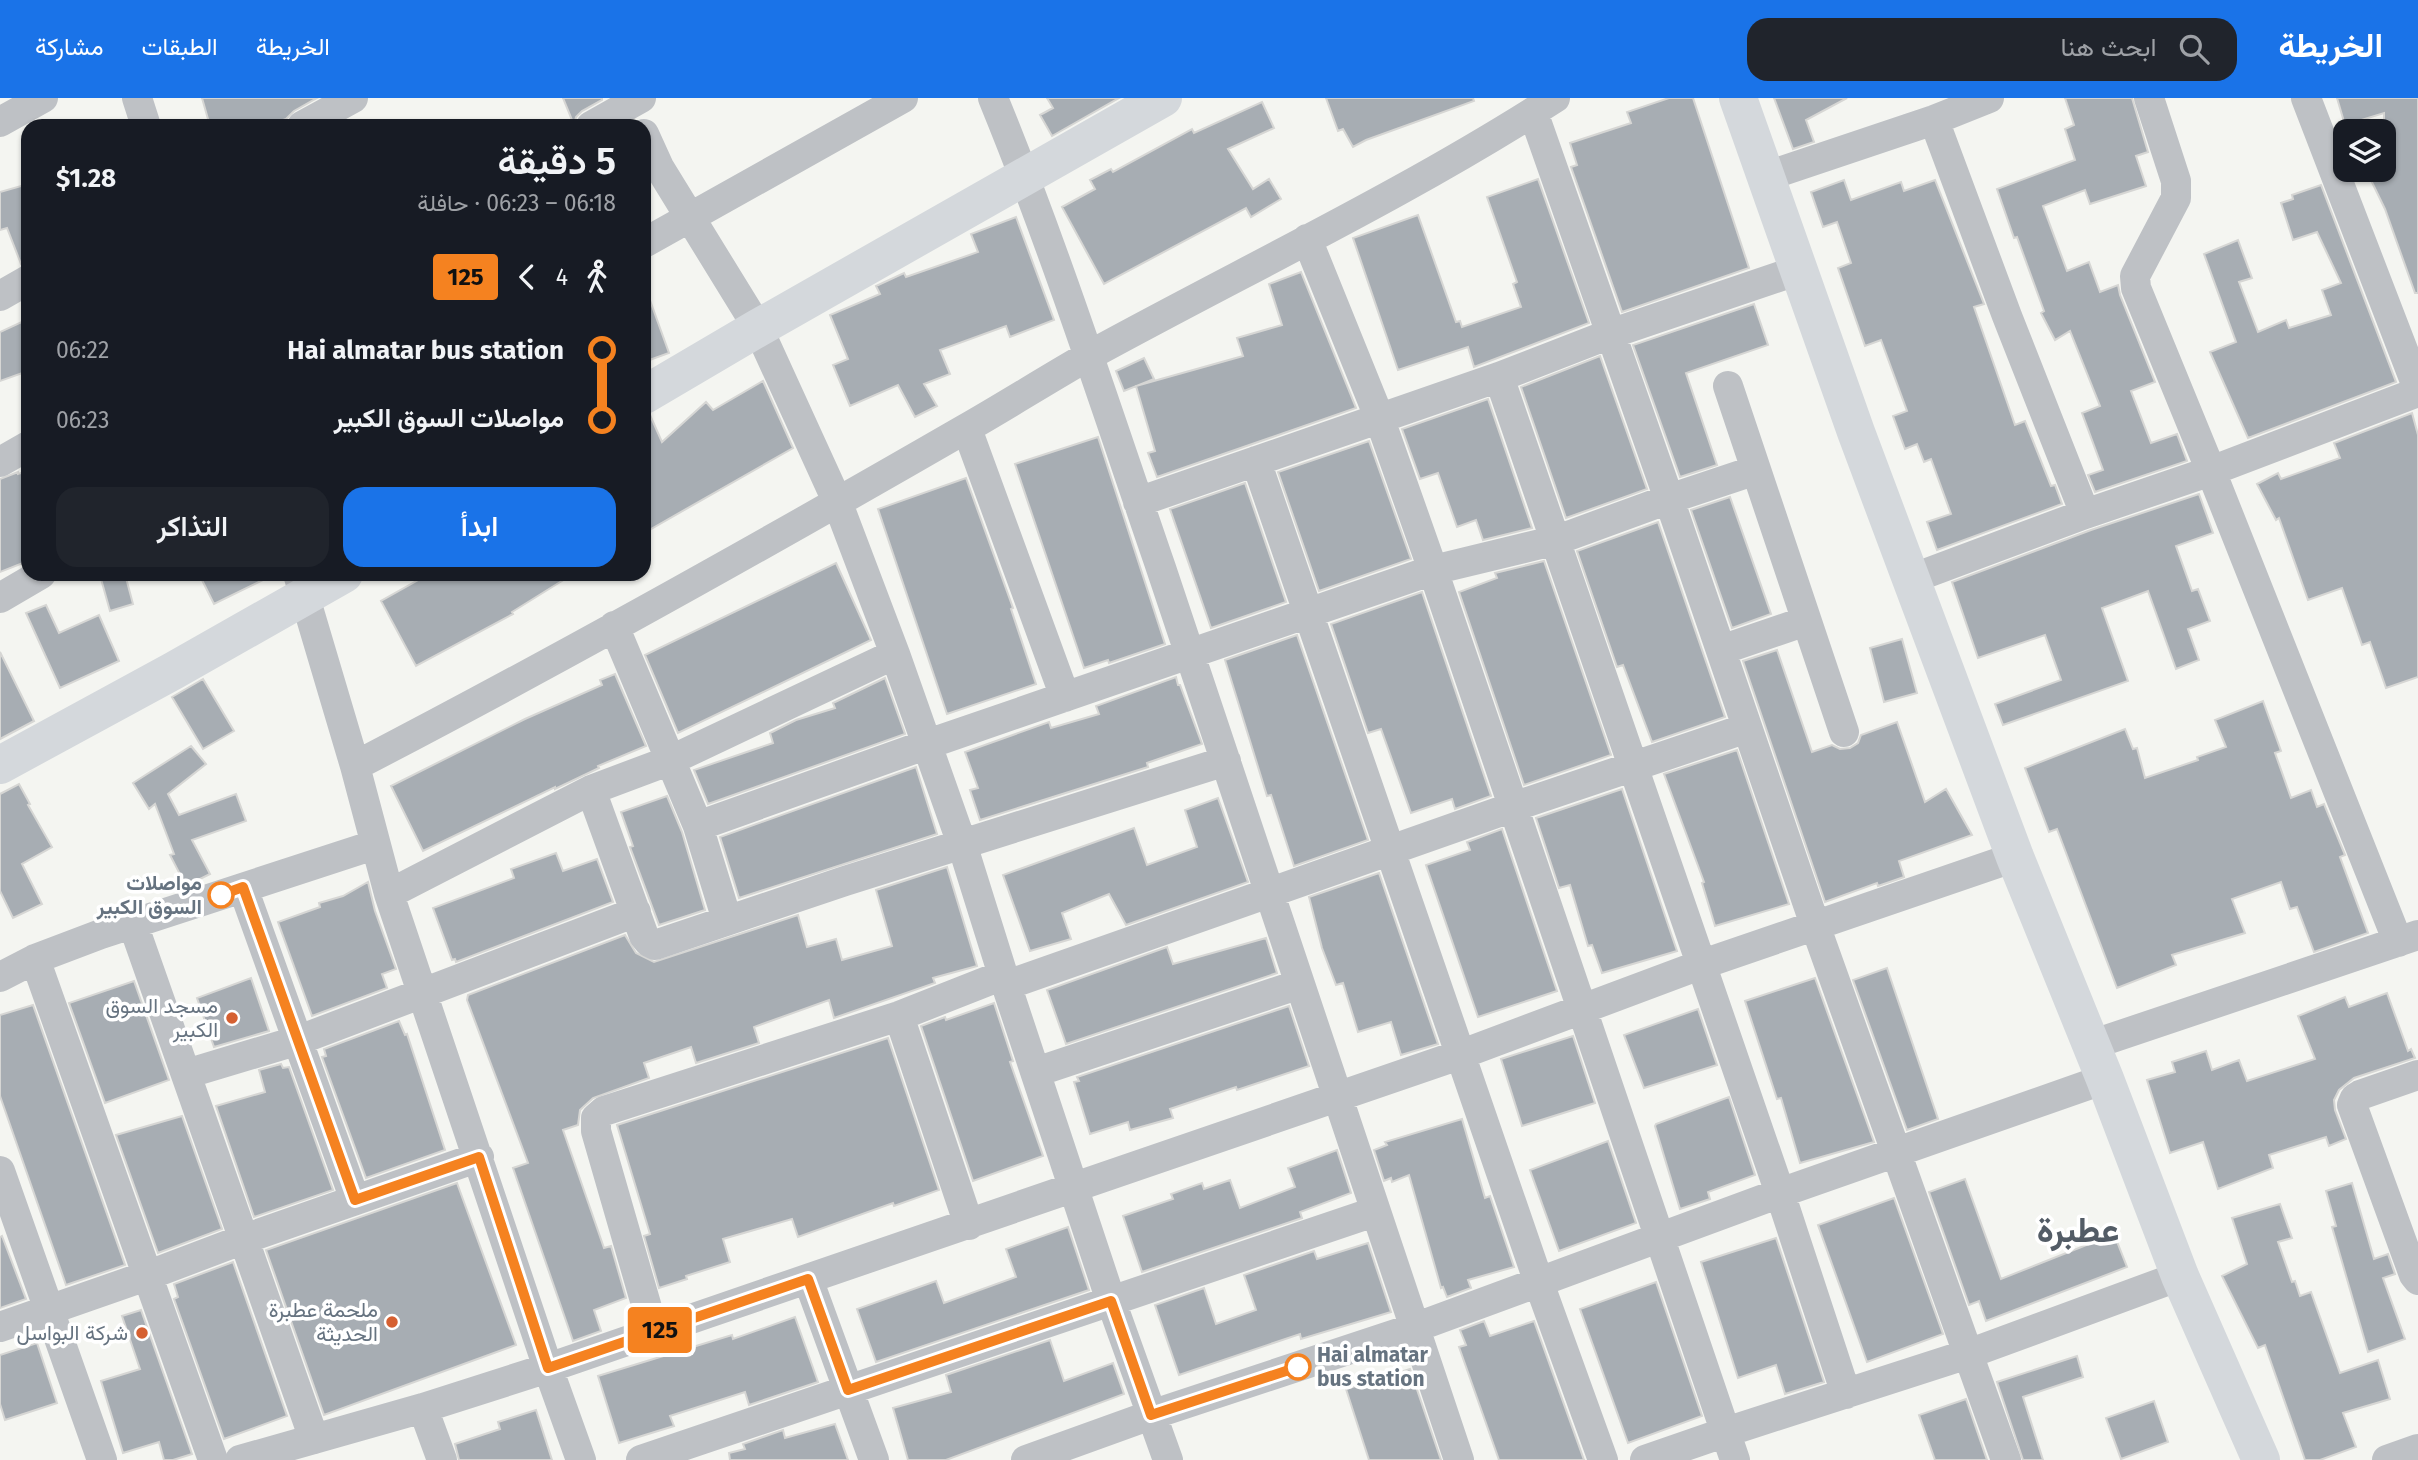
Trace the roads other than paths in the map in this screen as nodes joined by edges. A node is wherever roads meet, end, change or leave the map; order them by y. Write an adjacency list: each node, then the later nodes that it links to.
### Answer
1 (43, 98): 17 (street)
2 (137, 98): 13 (street)
3 (353, 98): 14 (street)
4 (903, 98): 21 (street)
5 (993, 98): 19 (street)
6 (1163, 98): 19 (main road)
7 (1738, 98): 20 (main road)
8 (1989, 98): 16 (street)
9 (2149, 98): 40 (street)
10 (2306, 98): 33 (street)
11 (1544, 105): 23 (street); 28 (street)
12 (635, 107): 15 (street)
13 (144, 119)
14 (315, 119)
15 (607, 119)
16 (1934, 120): 20 (street); 44 (street)
17 (0, 122)
18 (651, 149): 21 (street)
19 (1025, 176): 27 (main road); 29 (street)
20 (1767, 176): 24 (main road)
21 (691, 219): 22 (street); 27 (street)
22 (651, 239)
23 (1307, 239): 29 (street); 34 (street)
24 (1798, 270): 28 (street); 47 (main road)
25 (21, 284): 26 (street)
26 (0, 296)
27 (758, 328): 32 (main road); 42 (street)
28 (1610, 334): 30 (street); 41 (street)
29 (1088, 356): 35 (street); 43 (street)
30 (1499, 377): 34 (street); 45 (street)
31 (1728, 386): 39 (street)
32 (651, 391)
33 (2418, 391): 40 (street)
34 (1379, 417): 38 (street); 46 (street)
35 (967, 429): 42 (street); 58 (street)
36 (21, 450): 37 (street)
37 (0, 461)
38 (1256, 461): 43 (street); 52 (street)
39 (1756, 470): 41 (street); 53 (street)
40 (2211, 471): 44 (street); 81 (street)
41 (1669, 499): 45 (street); 55 (street)
42 (837, 501): 54 (street); 56 (street)
43 (1138, 502): 57 (street)
44 (2085, 514): 47 (street)
45 (1557, 540): 46 (street); 66 (street)
46 (1433, 570): 52 (street); 68 (street)
47 (1911, 579): 73 (main road)
48 (29, 581): 51 (street)
49 (320, 581): 50 (main road)
50 (302, 586): 64 (main road); 65 (street)
51 (0, 598)
52 (1309, 613): 57 (street); 72 (street)
53 (1806, 621): 55 (street); 60 (street)
54 (614, 626): 62 (street); 65 (street)
55 (1721, 650): 59 (street)
56 (895, 654): 61 (street); 62 (street)
57 (1191, 654): 58 (street); 63 (street)
58 (1065, 697): 61 (street)
59 (1747, 728): 66 (street); 80 (street)
60 (1844, 732)
61 (928, 744): 69 (street); 70 (street)
62 (671, 760): 67 (street); 69 (street)
63 (1226, 761): 70 (street); 75 (street)
64 (0, 765)
65 (355, 766): 71 (street)
66 (1632, 766): 68 (street); 83 (street)
67 (591, 790): 76 (street); 77 (street)
68 (1513, 807): 72 (street); 88 (street)
69 (698, 826): 78 (street)
70 (962, 844): 78 (street); 85 (street)
71 (374, 845): 74 (street); 76 (street)
72 (1392, 850): 75 (street); 91 (street)
73 (2015, 857): 80 (street); 92 (main road)
74 (243, 887): 79 (street); 90 (street)
75 (1271, 893): 85 (street); 86 (street)
76 (389, 894): 87 (street)
77 (636, 912): 78 (street); 87 (street)
78 (727, 920)
79 (133, 924): 82 (street); 94 (street)
80 (1815, 925): 83 (street); 97 (street)
81 (2408, 938): 92 (street)
82 (35, 959): 84 (street); 107 (street)
83 (1700, 965): 88 (street); 101 (street)
84 (0, 977)
85 (1005, 980): 89 (street); 93 (street)
86 (1300, 984): 93 (street); 96 (street)
87 (423, 994): 90 (street); 98 (street)
88 (1583, 1007): 91 (street); 105 (street)
89 (898, 1016): 104 (street); 116 (street)
90 (299, 1040): 94 (street); 102 (street)
91 (1462, 1054): 96 (street); 111 (street)
92 (2098, 1062): 97 (street); 108 (main road)
93 (1036, 1072): 100 (street)
94 (186, 1074): 106 (street)
95 (2418, 1075): 110 (street)
96 (1336, 1098): 100 (street); 103 (street)
97 (1896, 1152): 101 (street); 117 (street)
98 (479, 1157): 102 (street); 118 (street)
99 (0, 1171): 113 (street)
100 (1074, 1188): 104 (street); 112 (street)
101 (1780, 1194): 105 (street); 120 (street)
102 (355, 1200): 106 (street)
103 (1374, 1212): 112 (street); 115 (street)
104 (969, 1225): 109 (street)
105 (1661, 1238): 111 (street); 123 (street)
106 (244, 1239): 107 (street); 124 (street)
107 (149, 1275): 113 (street); 127 (street)
108 (2180, 1276): 117 (street); 140 (main road)
109 (808, 1279): 116 (street); 119 (street)
110 (2418, 1280)
111 (1539, 1283): 115 (street); 136 (street)
112 (1111, 1301): 119 (street); 122 (street)
113 (49, 1311): 114 (street); 126 (street)
114 (0, 1327)
115 (1414, 1328): 122 (street); 135 (street)
116 (654, 1332): 118 (street)
117 (1968, 1354): 120 (street); 139 (street)
118 (548, 1368): 121 (street); 130 (street)
119 (848, 1390): 131 (street); 132 (street)
120 (1846, 1394): 123 (street)
121 (423, 1408): 124 (street); 129 (street)
122 (1151, 1415): 133 (street); 134 (street)
123 (1726, 1432): 137 (street); 138 (street)
124 (314, 1438): 128 (street)
125 (2418, 1449): 141 (street)
126 (102, 1460)
127 (213, 1460)
128 (240, 1460)
129 (442, 1460)
130 (581, 1460)
131 (641, 1460)
132 (874, 1460)
133 (1026, 1460)
134 (1168, 1460)
135 (1459, 1460)
136 (1603, 1460)
137 (1645, 1460)
138 (1735, 1460)
139 (2006, 1460)
140 (2261, 1460)
141 (2387, 1460)

